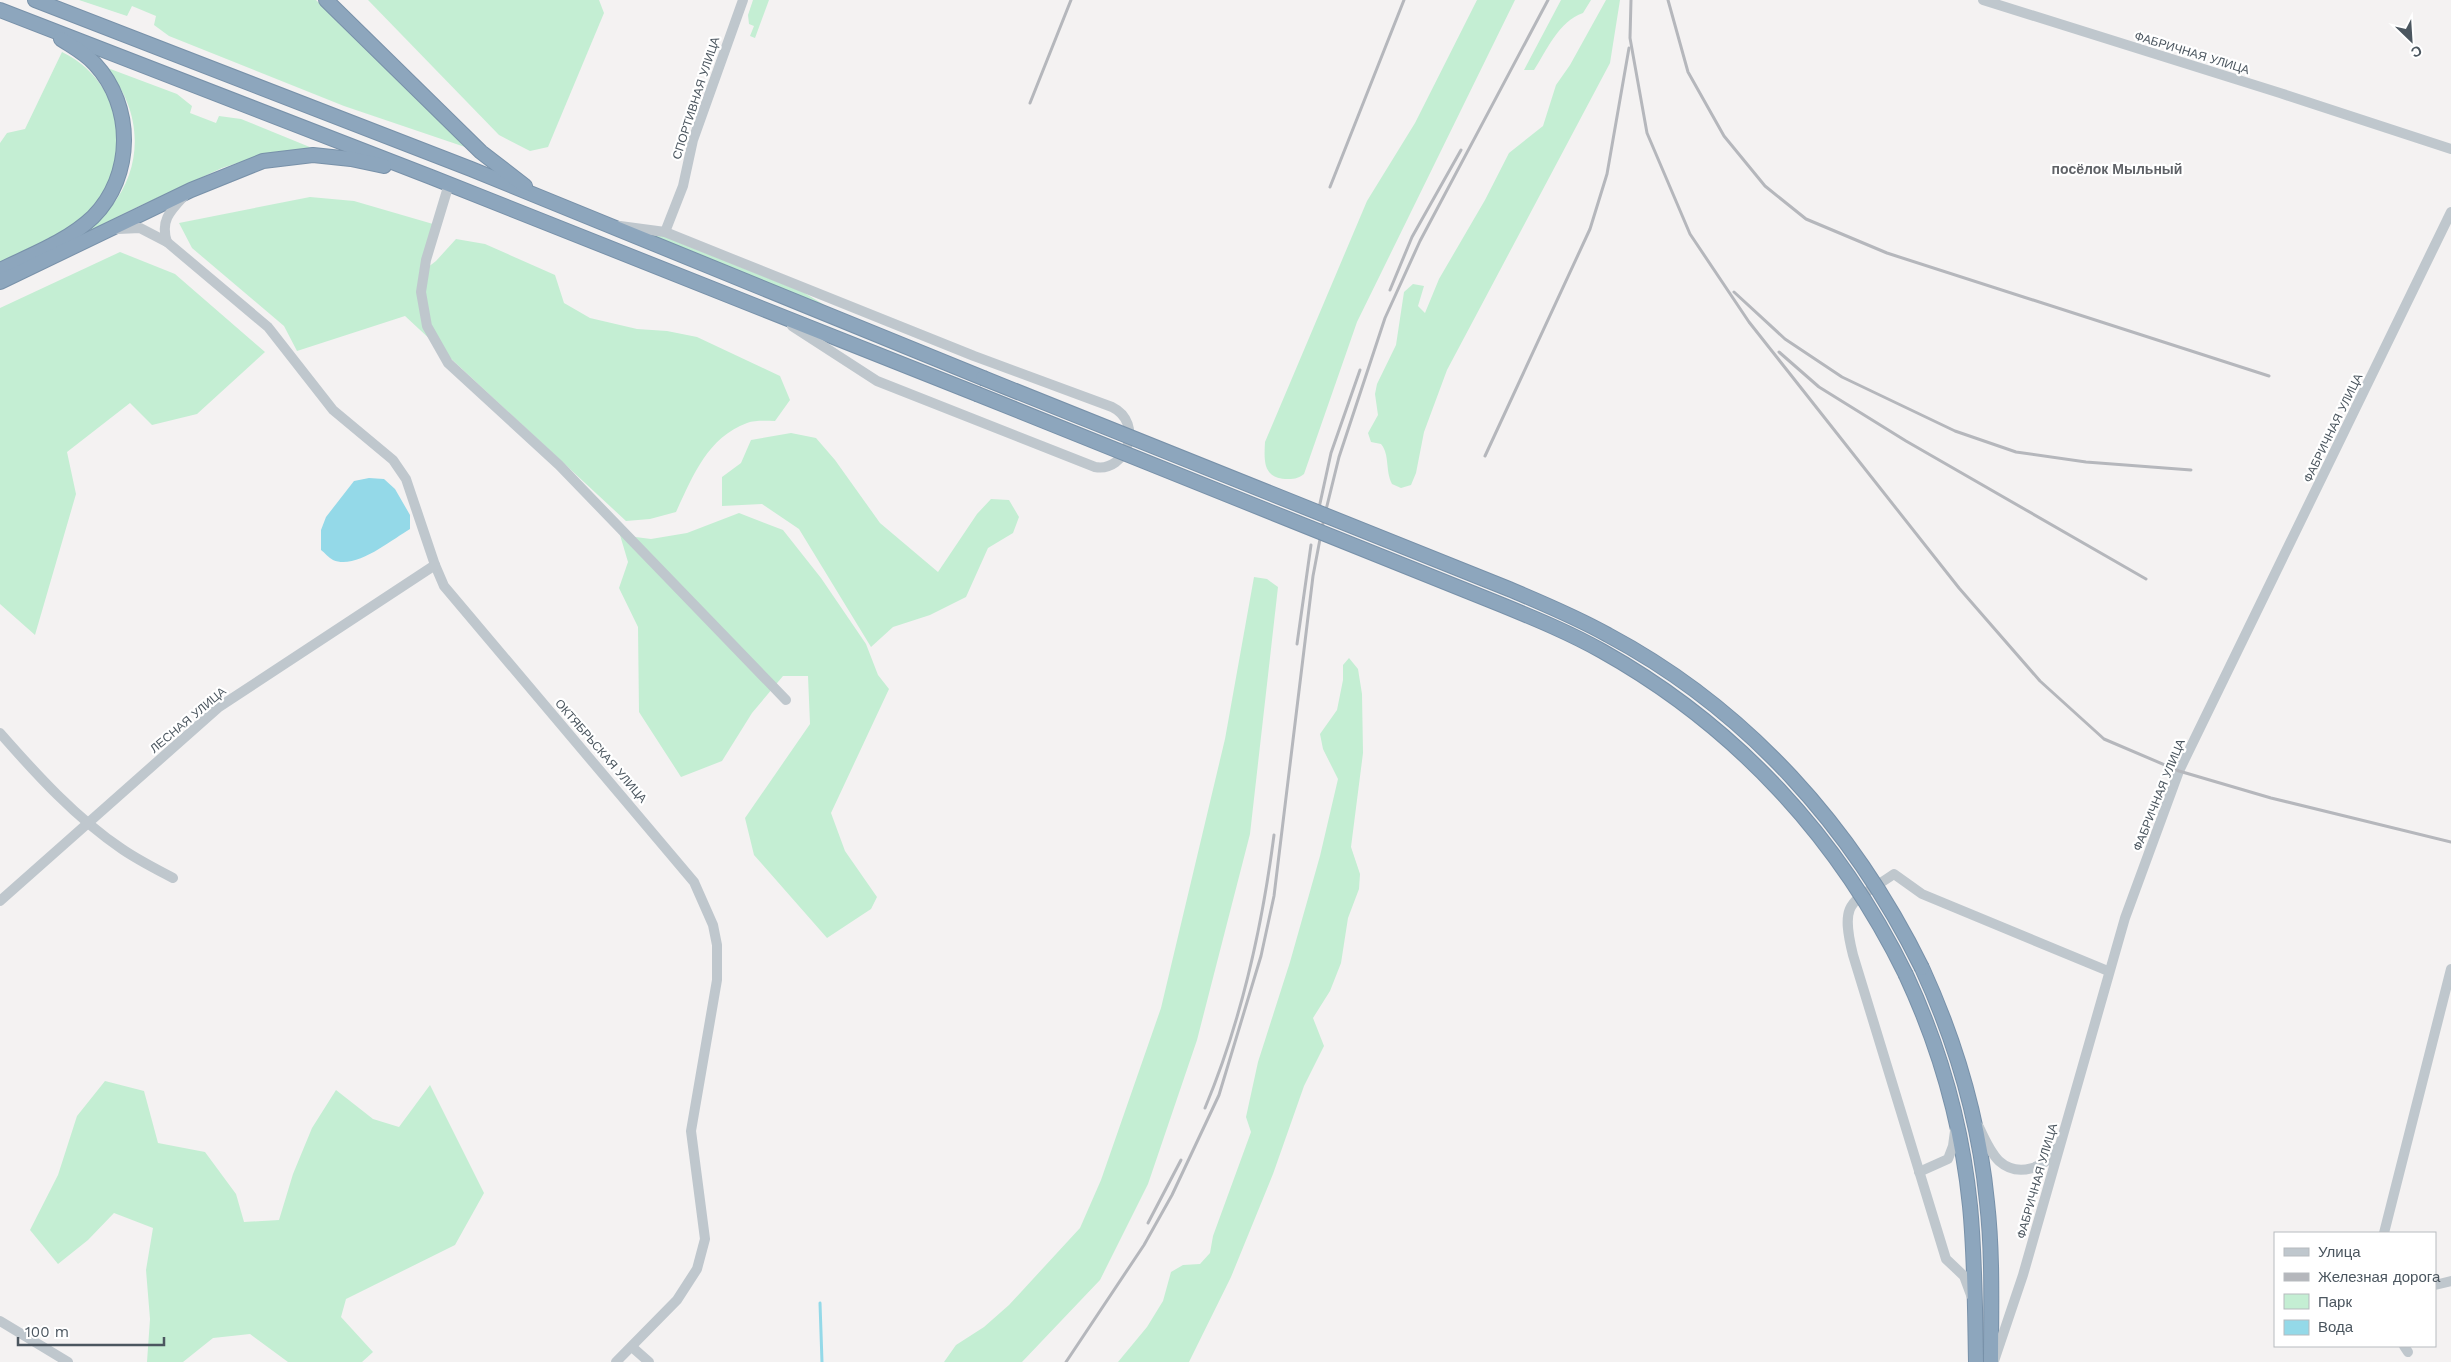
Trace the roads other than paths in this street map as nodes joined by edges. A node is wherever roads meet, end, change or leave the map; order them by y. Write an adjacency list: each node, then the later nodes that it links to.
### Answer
1 (35, 0): 11 (highway)
2 (326, 0): 11 (highway)
3 (743, 0): 15 (street, СПОРТИВНАЯ УЛИЦА)
4 (1983, 0): 7 (street, ФАБРИЧНАЯ УЛИЦА)
5 (0, 10): 6 (highway)
6 (35, 23): 8 (highway); 17 (highway)
7 (2451, 149)
8 (431, 177): 9 (highway); 10 (highway)
9 (449, 184): 20 (highway); 23 (street)
10 (191, 190): 14 (highway); 16 (street)
11 (539, 197): 13 (highway)
12 (2451, 212): 29 (street, ФАБРИЧНАЯ УЛИЦА)
13 (600, 222): 15 (street); 21 (highway)
14 (104, 232): 16 (street, ОКТЯБРЬСКАЯ УЛИЦА); 18 (highway)
15 (664, 232): 19 (street)
16 (167, 242): 22 (street, ОКТЯБРЬСКАЯ УЛИЦА)
17 (0, 270)
18 (0, 282)
19 (817, 293): 20 (street); 21 (street)
20 (739, 299): 30 (highway, bridge)
21 (876, 335): 31 (highway, bridge)
22 (435, 565): 25 (street, ЛЕСНАЯ УЛИЦА); 39 (street, ОКТЯБРЬСКАЯ УЛИЦА)
23 (786, 700)
24 (0, 733): 25 (street)
25 (88, 822): 26 (street); 27 (street, ЛЕСНАЯ УЛИЦА)
26 (173, 878)
27 (0, 900)
28 (2451, 969): 34 (street)
29 (2108, 971): 32 (street, ФАБРИЧНАЯ УЛИЦА); 33 (street)
30 (1955, 1112): 33 (street); 37 (highway)
31 (1974, 1118): 32 (street); 44 (highway)
32 (2062, 1139): 44 (street, ФАБРИЧНАЯ УЛИЦА)
33 (1919, 1172): 37 (street)
34 (2384, 1232)
35 (2451, 1281): 36 (street)
36 (2436, 1285)
37 (1975, 1309): 43 (highway)
38 (0, 1321): 40 (street)
39 (632, 1347): 41 (street, ОКТЯБРЬСКАЯ УЛИЦА); 42 (street)
40 (68, 1362)
41 (616, 1362)
42 (649, 1362)
43 (1976, 1362)
44 (1992, 1362)

